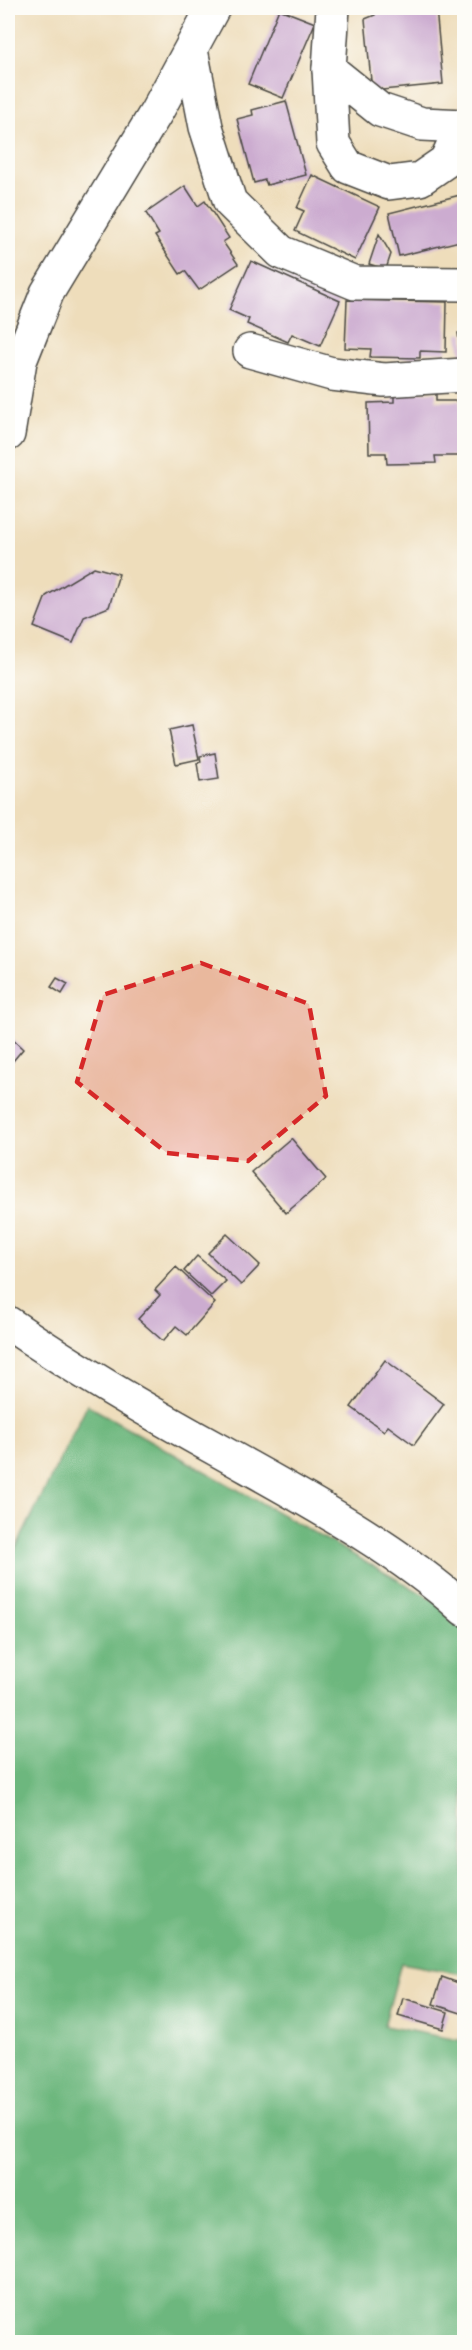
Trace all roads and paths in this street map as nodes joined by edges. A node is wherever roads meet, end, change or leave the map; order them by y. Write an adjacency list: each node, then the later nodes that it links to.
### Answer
1 (213, 8): 3 (street)
2 (333, 8): 4 (street)
3 (191, 50): 6 (street); 8 (street)
4 (329, 69): 5 (street); 5 (street)
5 (463, 126)
6 (465, 284)
7 (250, 351): 9 (street)
8 (12, 375): 10 (street)
9 (465, 375)
10 (8, 434)
11 (8, 1323): 12 (street)
12 (465, 1609)

